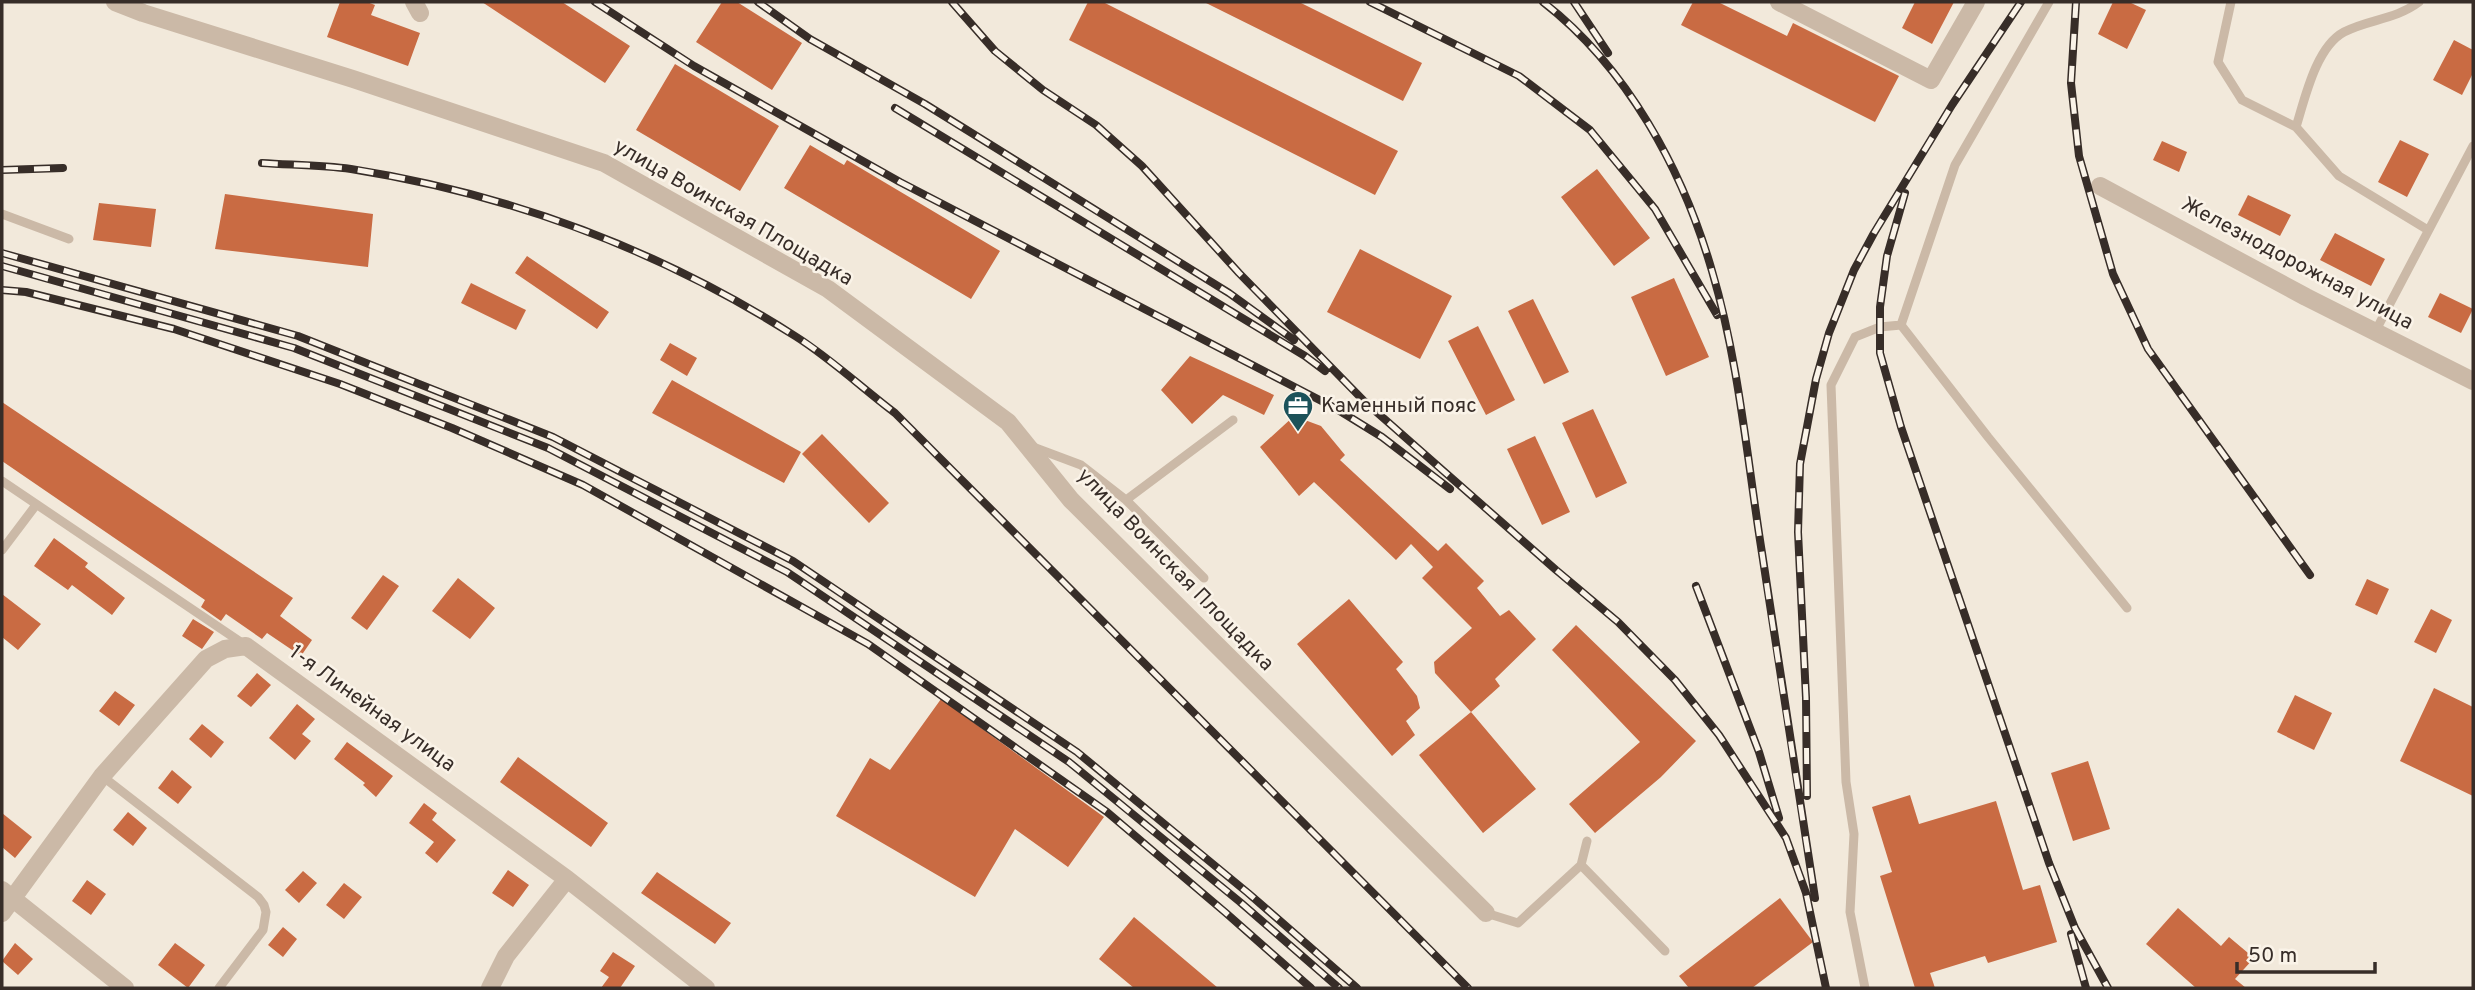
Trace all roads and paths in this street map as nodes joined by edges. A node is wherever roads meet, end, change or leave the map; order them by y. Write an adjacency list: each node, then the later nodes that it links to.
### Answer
1 (116, 2): 17 (street, улица Воинская Площадка)
2 (1779, 2): 3 (street)
3 (1976, 2)
4 (2049, 2): 13 (lane)
5 (2231, 2): 7 (lane)
6 (2419, 2): 7 (lane)
7 (2296, 127): 11 (lane)
8 (2473, 146): 11 (lane)
9 (2100, 186): 14 (street, Железнодорожная улица)
10 (2, 214): 12 (lane)
11 (2428, 230): 14 (lane)
12 (69, 239)
13 (1901, 325): 23 (lane); 37 (lane)
14 (2375, 332): 15 (street, Железнодорожная улица)
15 (2473, 381)
16 (1233, 420): 19 (lane)
17 (1028, 445): 19 (lane); 30 (street, улица Воинская Площадка)
18 (2, 481): 20 (lane, 1-я Линейная улица)
19 (1126, 500): 22 (lane)
20 (36, 505): 21 (lane); 24 (lane, 1-я Линейная улица)
21 (2, 550)
22 (1204, 578)
23 (2127, 608)
24 (246, 646): 25 (street); 28 (street, 1-я Линейная улица)
25 (102, 775): 29 (street); 34 (lane)
26 (1587, 841): 27 (lane)
27 (1581, 865): 30 (lane); 32 (lane)
28 (567, 879): 35 (street); 36 (street, 1-я Линейная улица)
29 (8, 895): 31 (street); 33 (street)
30 (1486, 913)
31 (2, 914)
32 (1665, 951)
33 (125, 988)
34 (219, 988)
35 (490, 988)
36 (706, 988)
37 (1865, 988)

